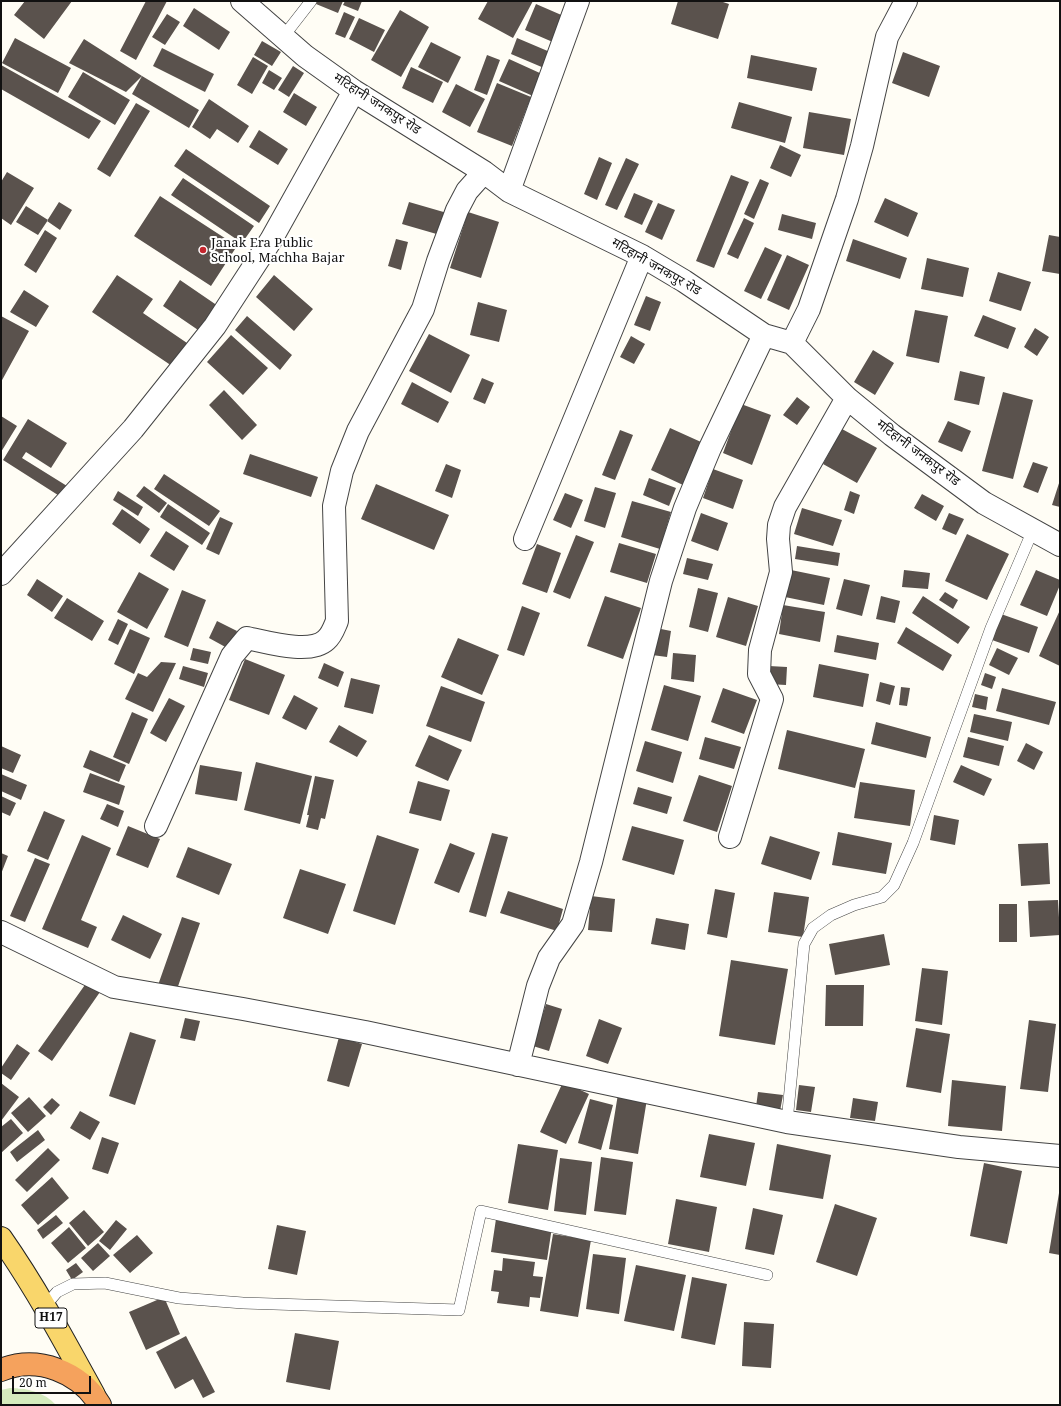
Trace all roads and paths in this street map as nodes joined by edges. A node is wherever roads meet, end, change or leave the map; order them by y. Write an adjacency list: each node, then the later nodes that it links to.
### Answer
1 (242, 1): 5 (street, मटिहानी जनकपुर रोड)
2 (311, 1): 5 (lane)
3 (578, 1): 8 (street)
4 (906, 1): 11 (street)
5 (282, 37): 6 (street, मटिहानी जनकपुर रोड)
6 (354, 91): 7 (street, मटिहानी जनकपुर रोड); 16 (street)
7 (484, 172): 8 (street, मटिहानी जनकपुर रोड); 17 (street)
8 (509, 191): 9 (street, मटिहानी जनकपुर रोड)
9 (642, 256): 10 (street, मटिहानी जनकपुर रोड); 14 (street)
10 (764, 335): 11 (street, मटिहानी जनकपुर रोड); 20 (street)
11 (792, 343): 12 (street, मटिहानी जनकपुर रोड)
12 (847, 398): 13 (street, मटिहानी जनकपुर रोड); 18 (street)
13 (1033, 530): 15 (street, मटिहानी जनकपुर रोड); 21 (lane)
14 (525, 539)
15 (1060, 545)
16 (1, 574)
17 (156, 826)
18 (730, 837)
19 (1, 932): 20 (street)
20 (518, 1065): 21 (street)
21 (786, 1122): 22 (street)
22 (1060, 1156)
23 (2, 1244): 25 (main road, H17)
24 (767, 1275): 25 (lane)
25 (45, 1306): 27 (main road, H17)
26 (1, 1370): 27 (highway)
27 (98, 1401)

